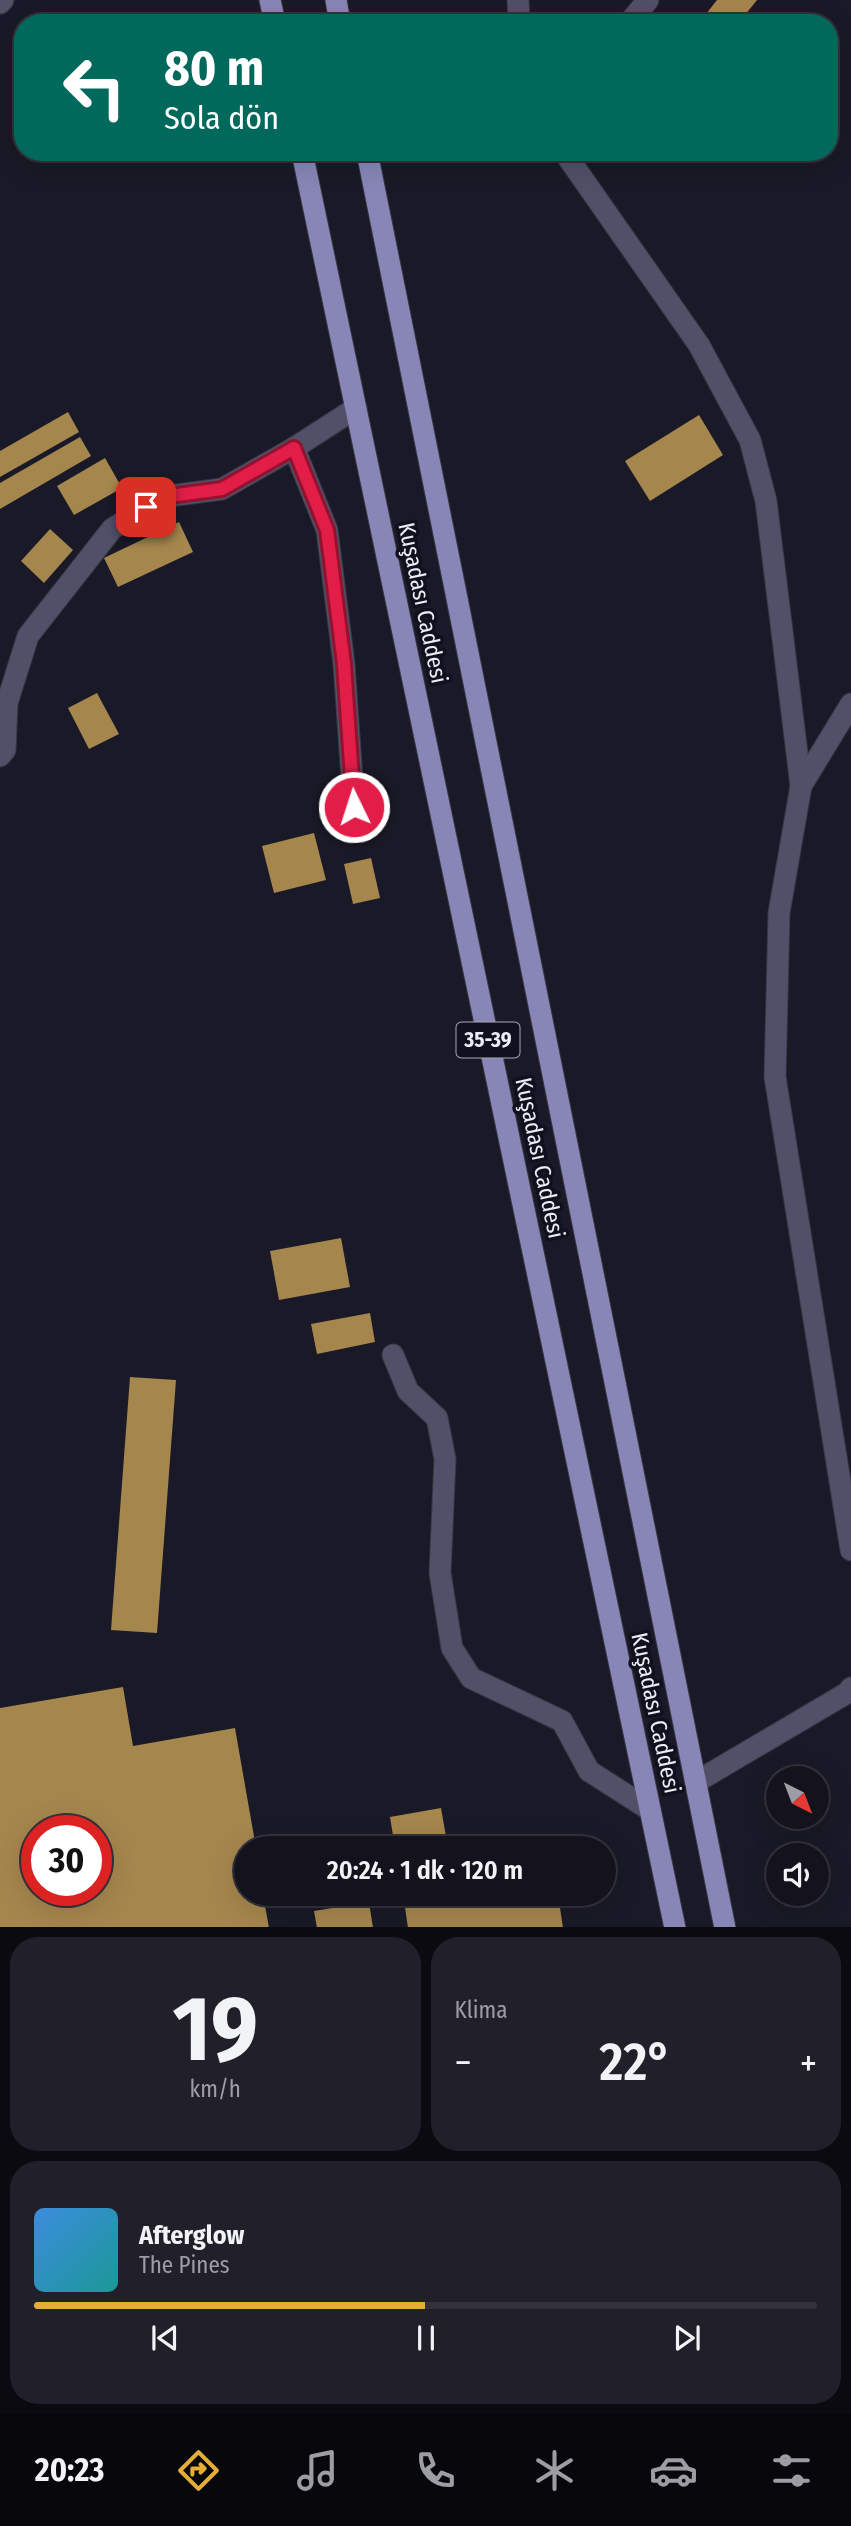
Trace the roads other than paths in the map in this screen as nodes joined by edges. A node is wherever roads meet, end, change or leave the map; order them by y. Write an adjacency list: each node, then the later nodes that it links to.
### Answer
1 (648, 0): 2 (street)
2 (636, 14)
3 (304, 161): 6 (main road, Kuşadası Caddesi / 35-39)
4 (369, 161): 15 (main road, Kuşadası Caddesi / 35-39)
5 (570, 161): 10 (street)
6 (356, 408): 7 (street); 16 (main road, Kuşadası Caddesi / 35-39)
7 (294, 448): 9 (street); 11 (street)
8 (851, 704): 10 (street)
9 (0, 756)
10 (801, 786): 13 (street)
11 (354, 807)
12 (393, 1355): 16 (street)
13 (851, 1550)
14 (851, 1688): 15 (street)
15 (696, 1782): 18 (main road, Kuşadası Caddesi / 35-39)
16 (650, 1810): 17 (main road, Kuşadası Caddesi / 35-39)
17 (675, 1927)
18 (725, 1927)

